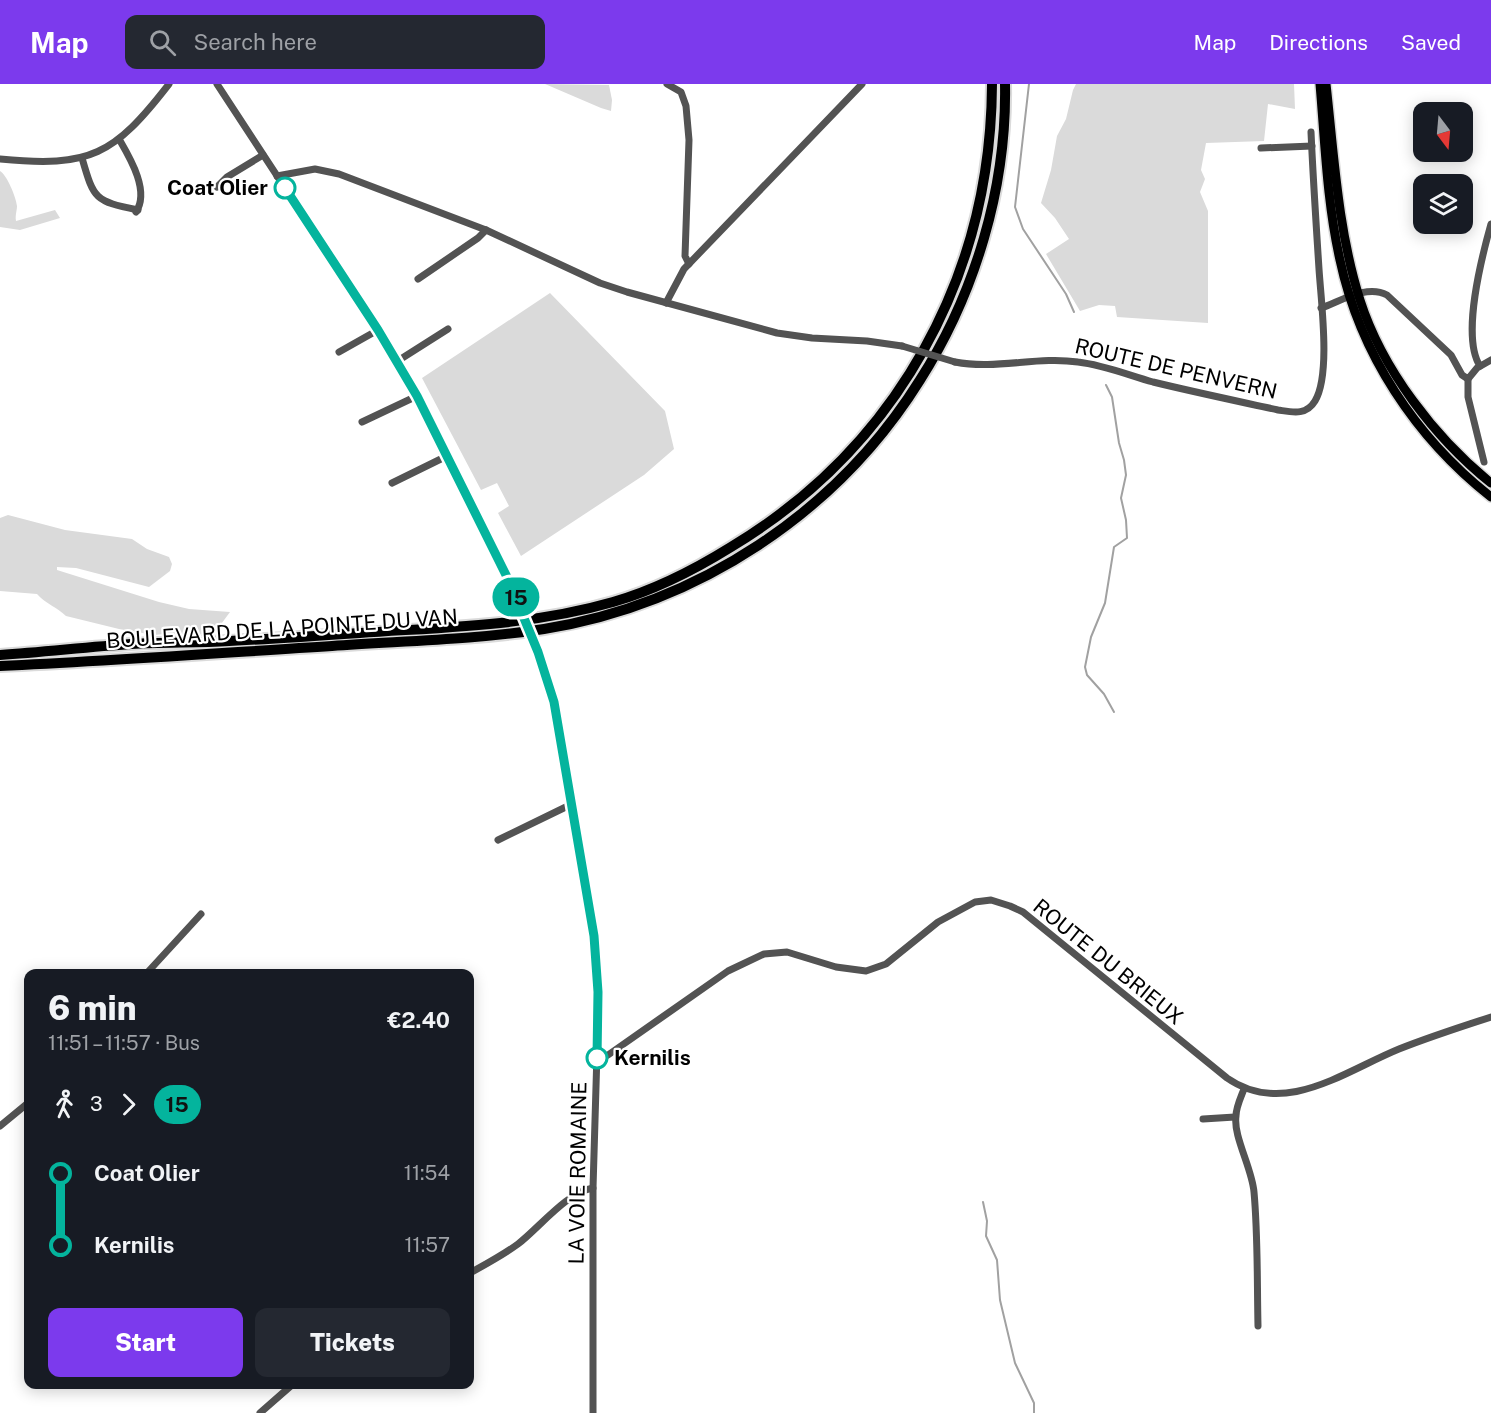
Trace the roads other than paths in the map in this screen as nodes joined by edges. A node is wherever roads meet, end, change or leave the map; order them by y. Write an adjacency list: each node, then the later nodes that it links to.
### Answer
1 (169, 84): 10 (street)
2 (216, 84): 13 (street)
3 (667, 84): 22 (street)
4 (862, 84): 22 (street)
5 (992, 84): 43 (highway, BOULEVARD DE LA POINTE DU VAN)
6 (1005, 84): 44 (highway, BOULEVARD DE LA POINTE DU VAN)
7 (1320, 84): 24 (main road)
8 (1326, 84): 24 (main road)
9 (1311, 132): 11 (street, ROUTE DE PENVERN)
10 (119, 139): 14 (street); 14 (street)
11 (1312, 146): 12 (street); 26 (street, ROUTE DE PENVERN)
12 (1262, 148)
13 (263, 155): 17 (street); 19 (street)
14 (82, 158): 15 (street)
15 (0, 159)
16 (298, 172): 17 (street, ROUTE DE PENVERN); 18 (street); 21 (street, ROUTE DE PENVERN)
17 (277, 176): 18 (street)
18 (283, 184): 28 (street)
19 (218, 187)
20 (1491, 224): 32 (street)
21 (486, 230): 23 (street); 25 (street, ROUTE DE PENVERN)
22 (689, 264): 25 (street)
23 (418, 279)
24 (1354, 296): 26 (street); 33 (street); 39 (main road); 40 (main road)
25 (666, 303): 26 (street, ROUTE DE PENVERN, bridge)
26 (1321, 308)
27 (448, 329): 31 (street)
28 (378, 330): 29 (street); 31 (street)
29 (339, 352)
30 (1491, 360): 32 (street)
31 (396, 362): 34 (street)
32 (1480, 366): 33 (street)
33 (1468, 379): 37 (street)
34 (417, 396): 35 (street); 36 (street)
35 (362, 422)
36 (447, 456): 38 (street); 41 (street)
37 (1484, 462)
38 (392, 483)
39 (1491, 483)
40 (1491, 497)
41 (475, 512): 42 (street); 45 (street, LA VOIE ROMAINE, bridge)
42 (467, 516)
43 (0, 655)
44 (0, 666)
45 (572, 804): 46 (street); 50 (street, LA VOIE ROMAINE)
46 (498, 840)
47 (201, 914): 48 (street)
48 (151, 969)
49 (1491, 1017): 51 (street, ROUTE DU BRIEUX)
50 (597, 1058): 51 (street, ROUTE DU BRIEUX); 56 (street, LA VOIE ROMAINE)
51 (1244, 1089): 53 (street)
52 (24, 1106): 55 (street)
53 (1235, 1117): 54 (street); 58 (street)
54 (1203, 1119)
55 (0, 1126)
56 (593, 1188): 57 (street); 61 (street, LA VOIE ROMAINE)
57 (474, 1271)
58 (1258, 1326)
59 (286, 1389): 60 (street)
60 (260, 1413)
61 (593, 1413)

